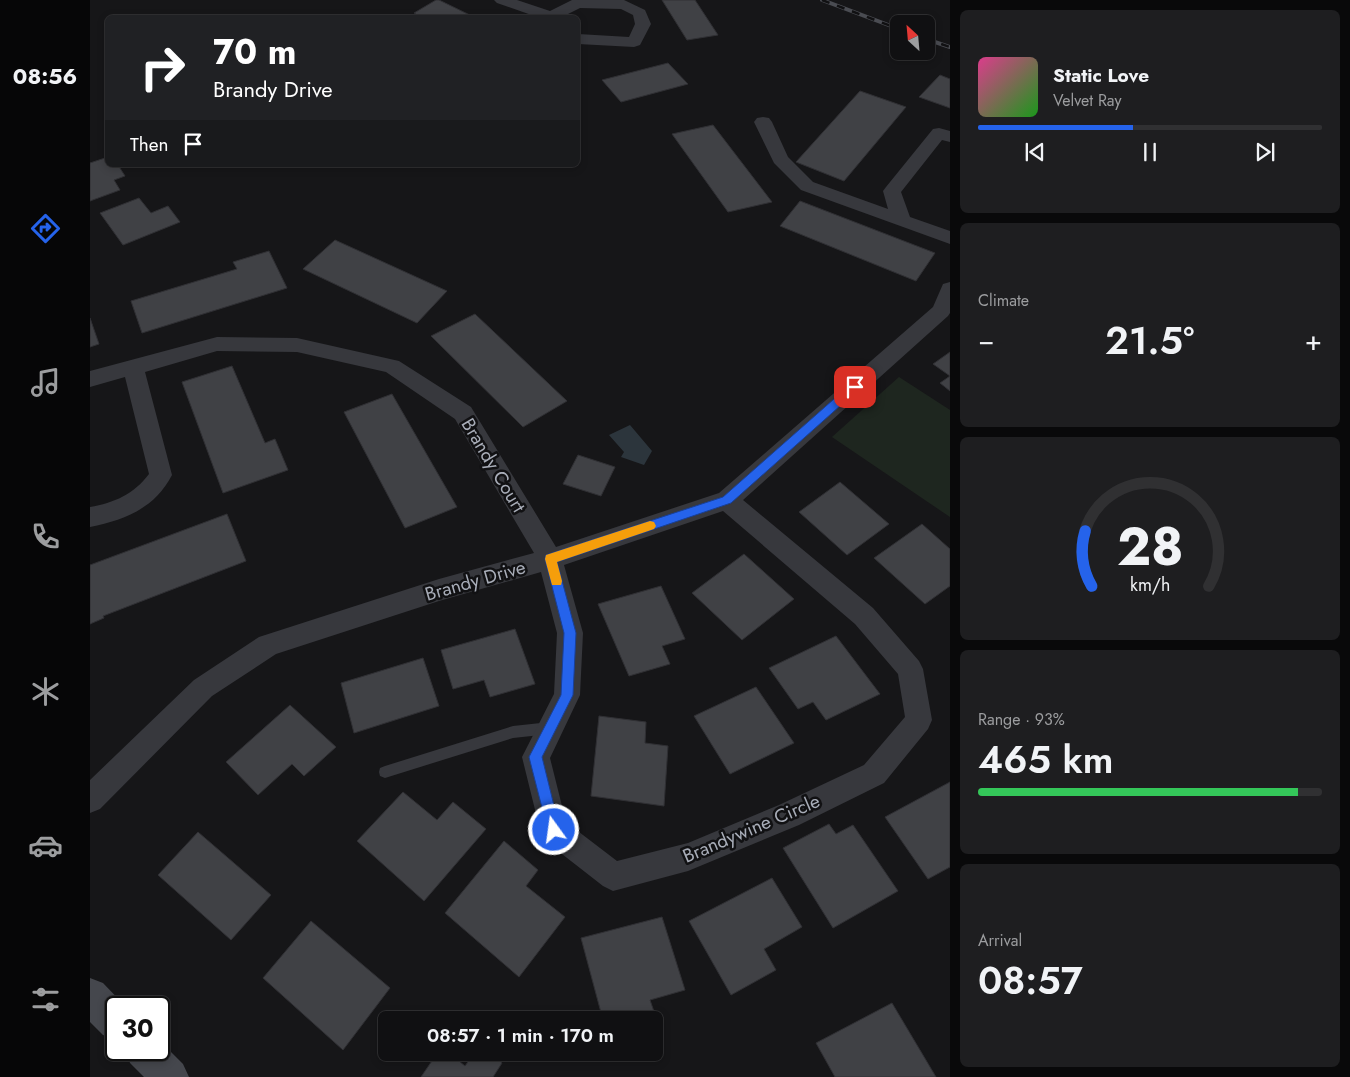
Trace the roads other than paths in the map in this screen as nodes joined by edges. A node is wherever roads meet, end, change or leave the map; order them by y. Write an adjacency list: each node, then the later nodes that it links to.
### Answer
1 (502, 0): 2 (street)
2 (545, 15)
3 (555, 15): 4 (street)
4 (580, 39)
5 (763, 122): 7 (street)
6 (950, 137): 7 (street)
7 (901, 219): 8 (street)
8 (950, 238)
9 (950, 289): 12 (street, Brandy Drive)
10 (133, 367): 11 (street, Brandy Court); 13 (street); 14 (street, Brandy Court)
11 (90, 379)
12 (727, 500): 14 (street, Brandy Drive); 15 (street, Brandywine Circle)
13 (90, 517)
14 (550, 559): 15 (street, Brandywine Circle); 17 (street, Brandy Drive)
15 (550, 728): 16 (lane)
16 (385, 772)
17 (90, 799)
18 (90, 996): 19 (street)
19 (105, 1011)
20 (154, 1061): 21 (street)
21 (170, 1077)

